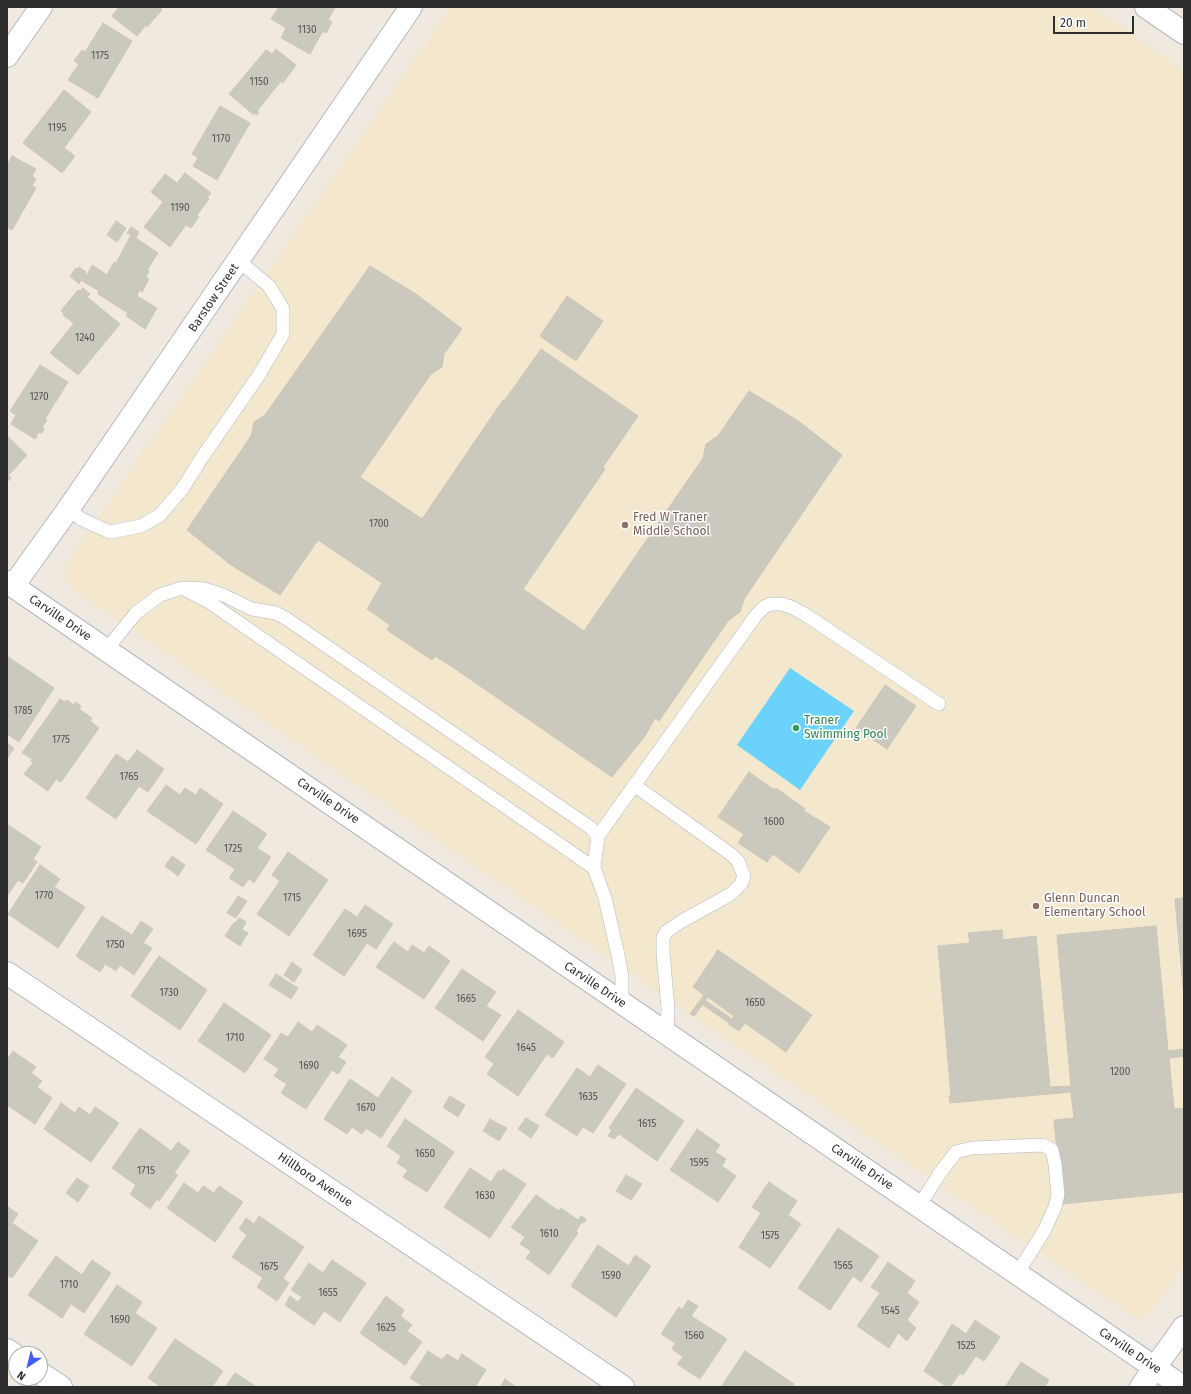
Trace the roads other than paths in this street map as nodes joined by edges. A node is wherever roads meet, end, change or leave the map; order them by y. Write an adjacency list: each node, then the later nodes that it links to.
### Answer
1 (41, 7): 5 (street)
2 (411, 7): 6 (street, Barstow Street)
3 (1146, 7): 4 (street)
4 (1184, 33)
5 (7, 56)
6 (239, 261): 7 (street, Barstow Street); 7 (lane)
7 (70, 508): 8 (street, Barstow Street)
8 (10, 584): 10 (street, Carville Drive)
9 (182, 588): 10 (lane); 13 (lane); 14 (lane)
10 (106, 650): 16 (street, Carville Drive)
11 (939, 704): 12 (lane)
12 (634, 785): 13 (lane); 17 (lane)
13 (598, 836): 14 (lane)
14 (594, 868): 16 (lane)
15 (7, 973): 24 (street, Hillboro Avenue)
16 (622, 1003): 17 (street, Carville Drive)
17 (667, 1034): 18 (street, Carville Drive)
18 (919, 1206): 19 (street, Carville Drive); 19 (lane)
19 (1017, 1274): 21 (street, Carville Drive)
20 (1184, 1327): 21 (street)
21 (1155, 1368): 25 (street); 26 (street, Carville Drive)
22 (48, 1378): 23 (street)
23 (61, 1387)
24 (623, 1387)
25 (1141, 1387)
26 (1183, 1387)

